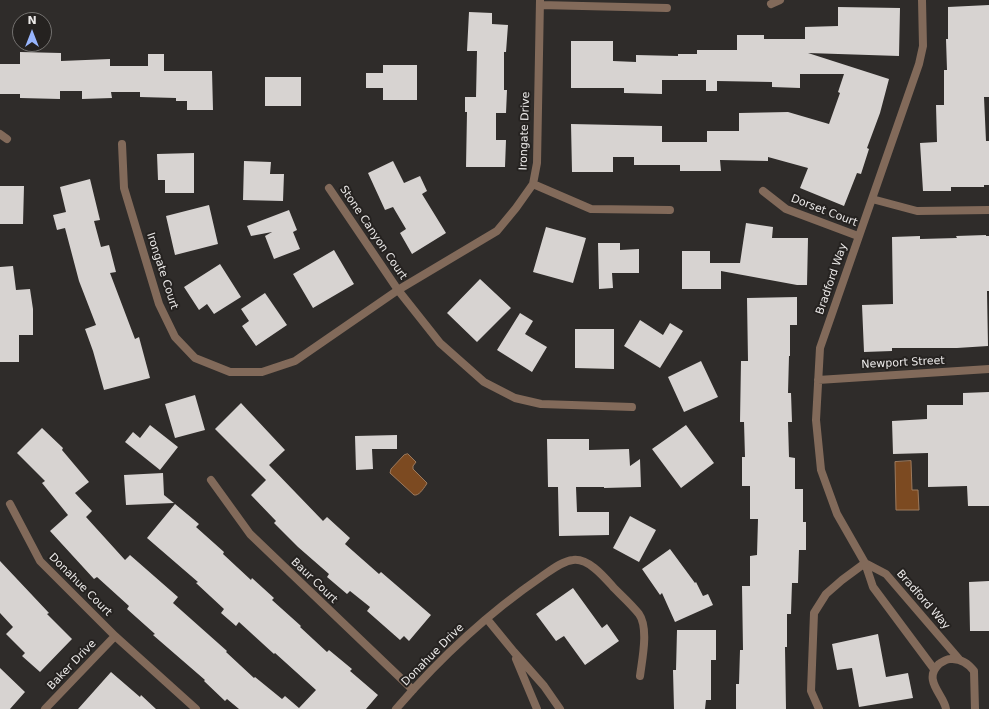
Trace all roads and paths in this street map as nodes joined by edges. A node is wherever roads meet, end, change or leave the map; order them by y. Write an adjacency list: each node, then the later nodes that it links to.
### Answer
1 (780, 0): 4 (street)
2 (922, 0): 12 (street, Bradford Way)
3 (540, 2): 5 (street); 9 (street, Irongate Drive)
4 (771, 4)
5 (667, 8)
6 (0, 134): 7 (street)
7 (8, 139)
8 (122, 144): 16 (street, Irongate Court)
9 (533, 184): 13 (street); 16 (street, Irongate Drive)
10 (329, 188): 16 (street, Stone Canyon Court)
11 (763, 191): 15 (street, Dorset Court)
12 (872, 198): 14 (street); 15 (street, Bradford Way)
13 (670, 210)
14 (989, 210)
15 (858, 236): 18 (street, Bradford Way)
16 (398, 290): 19 (street, Stone Canyon Court)
17 (989, 369): 18 (street, Newport Street)
18 (818, 380): 22 (street, Bradford Way)
19 (632, 407)
20 (211, 480): 29 (street, Baur Court)
21 (10, 504): 24 (street, Donahue Court)
22 (865, 563): 26 (street, Bradford Way); 27 (street, Bradford Way); 35 (street)
23 (487, 619): 25 (street); 28 (street, Donahue Drive); 29 (street, Donahue Drive)
24 (115, 636): 30 (street, Baker Drive); 31 (street)
25 (514, 652): 33 (street); 34 (street)
26 (958, 659): 27 (street); 37 (street, Bradford Way)
27 (934, 669): 36 (street)
28 (640, 676)
29 (413, 690): 32 (street, Donahue Drive)
30 (45, 709)
31 (196, 709)
32 (396, 709)
33 (537, 709)
34 (560, 709)
35 (820, 709)
36 (946, 709)
37 (975, 709)

